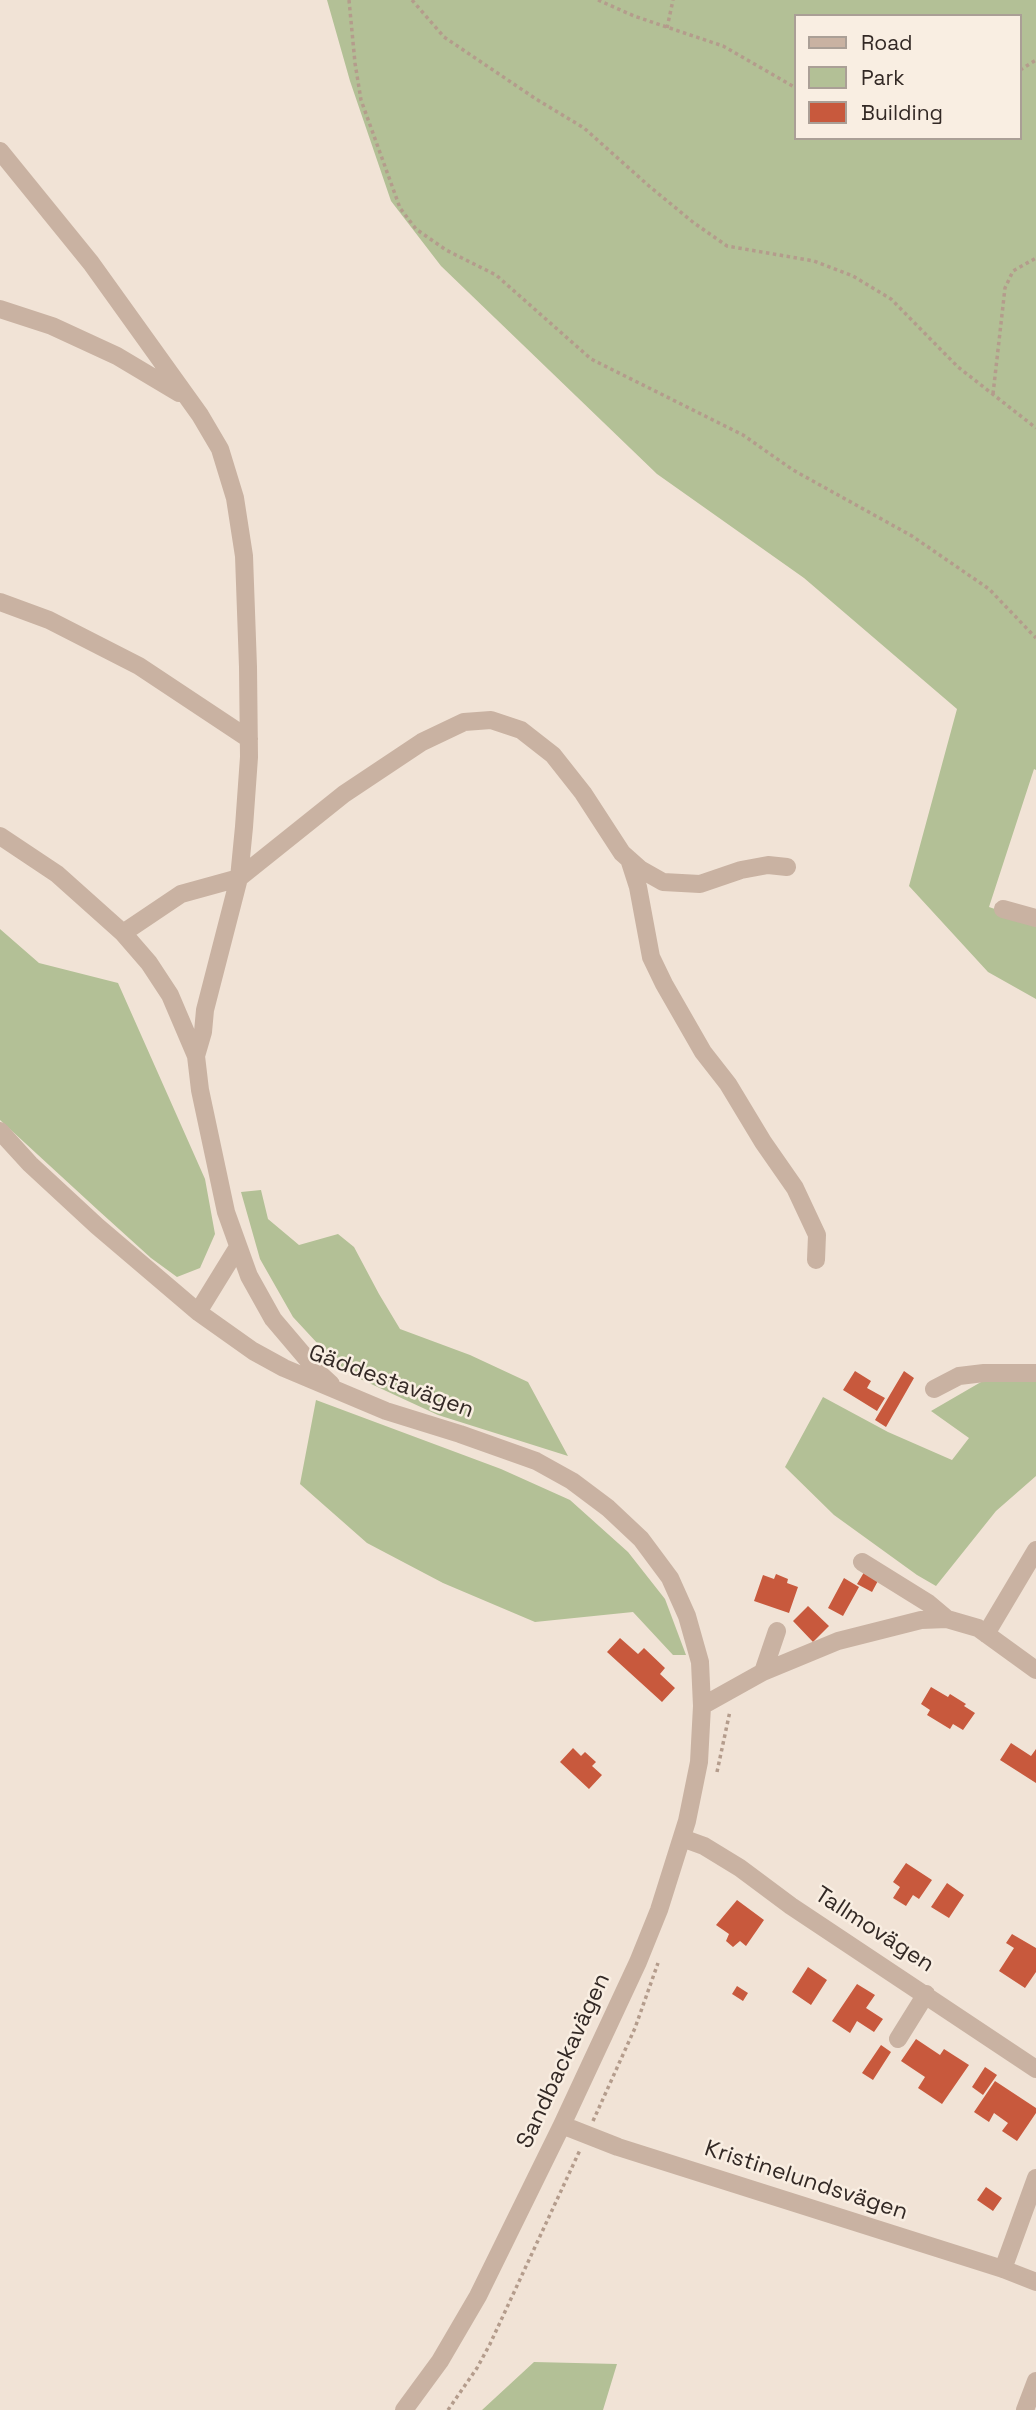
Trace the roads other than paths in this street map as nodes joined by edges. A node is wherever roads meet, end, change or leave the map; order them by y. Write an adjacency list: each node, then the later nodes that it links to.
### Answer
1 (0, 151): 3 (street)
2 (0, 309): 3 (street)
3 (188, 399): 5 (street)
4 (0, 602): 5 (street)
5 (249, 739): 9 (street)
6 (0, 836): 12 (street)
7 (629, 859): 8 (street); 9 (street); 16 (street)
8 (787, 867)
9 (239, 878): 12 (street); 13 (street)
10 (1003, 909): 11 (street)
11 (1036, 918)
12 (123, 933): 13 (street)
13 (196, 1056): 15 (street)
14 (0, 1130): 17 (street, Gäddestavägen)
15 (238, 1247): 17 (street); 20 (street)
16 (816, 1260)
17 (198, 1312): 20 (street, Gäddestavägen)
18 (1036, 1373): 19 (street)
19 (934, 1389)
20 (342, 1393): 28 (street, Gäddestavägen)
21 (1036, 1550): 25 (street)
22 (862, 1562): 23 (street)
23 (947, 1619): 25 (street); 27 (street)
24 (777, 1631): 27 (street)
25 (985, 1634): 26 (street)
26 (1036, 1670)
27 (763, 1672): 28 (street)
28 (702, 1706): 29 (street, Sandbackavägen)
29 (682, 1838): 30 (street, Tallmovägen); 33 (street, Sandbackavägen)
30 (926, 1994): 31 (street); 32 (street, Tallmovägen)
31 (898, 2039)
32 (1036, 2069)
33 (562, 2125): 35 (street, Kristinelundsvägen); 38 (street, Sandbackavägen)
34 (1036, 2178): 35 (street)
35 (1003, 2269): 36 (street, Kristinelundsvägen)
36 (1036, 2282)
37 (1036, 2381): 39 (street)
38 (404, 2410)
39 (1025, 2410)

